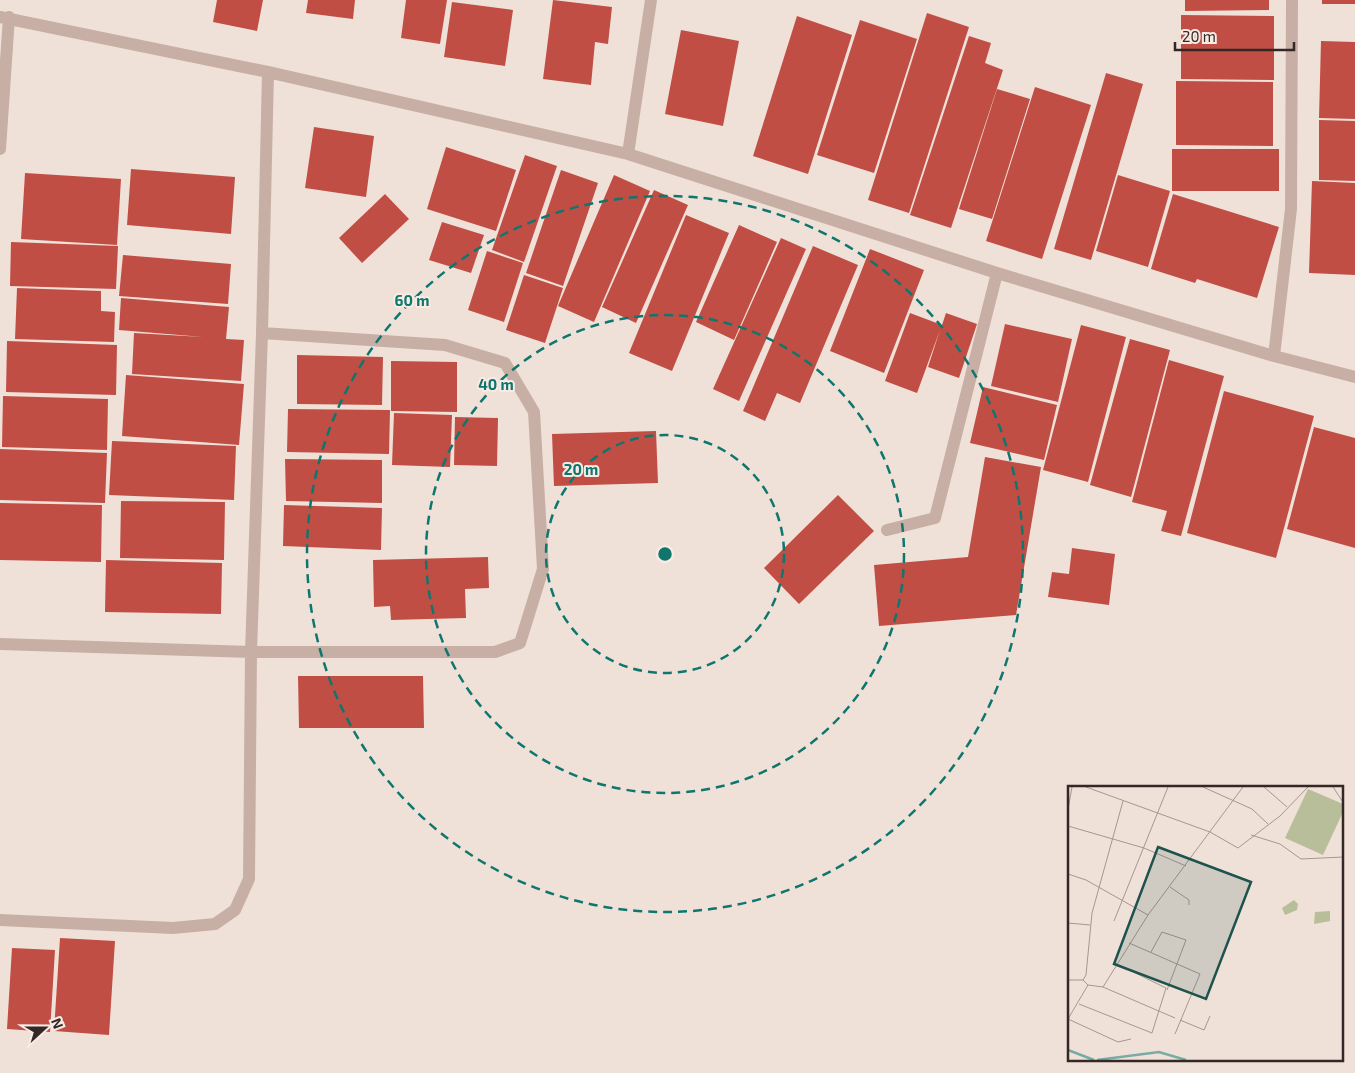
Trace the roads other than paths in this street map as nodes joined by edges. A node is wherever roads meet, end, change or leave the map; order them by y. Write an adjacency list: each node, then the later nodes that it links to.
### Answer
1 (651, 0): 6 (street)
2 (1292, 0): 9 (street)
3 (4, 17): 4 (street); 5 (street)
4 (268, 72): 6 (street); 8 (street)
5 (0, 150)
6 (628, 154): 7 (street)
7 (997, 273): 9 (street); 11 (street)
8 (262, 333): 13 (street); 13 (street)
9 (1274, 356): 10 (street)
10 (1355, 377)
11 (887, 530)
12 (0, 644): 13 (street)
13 (251, 652): 14 (street)
14 (0, 920)

